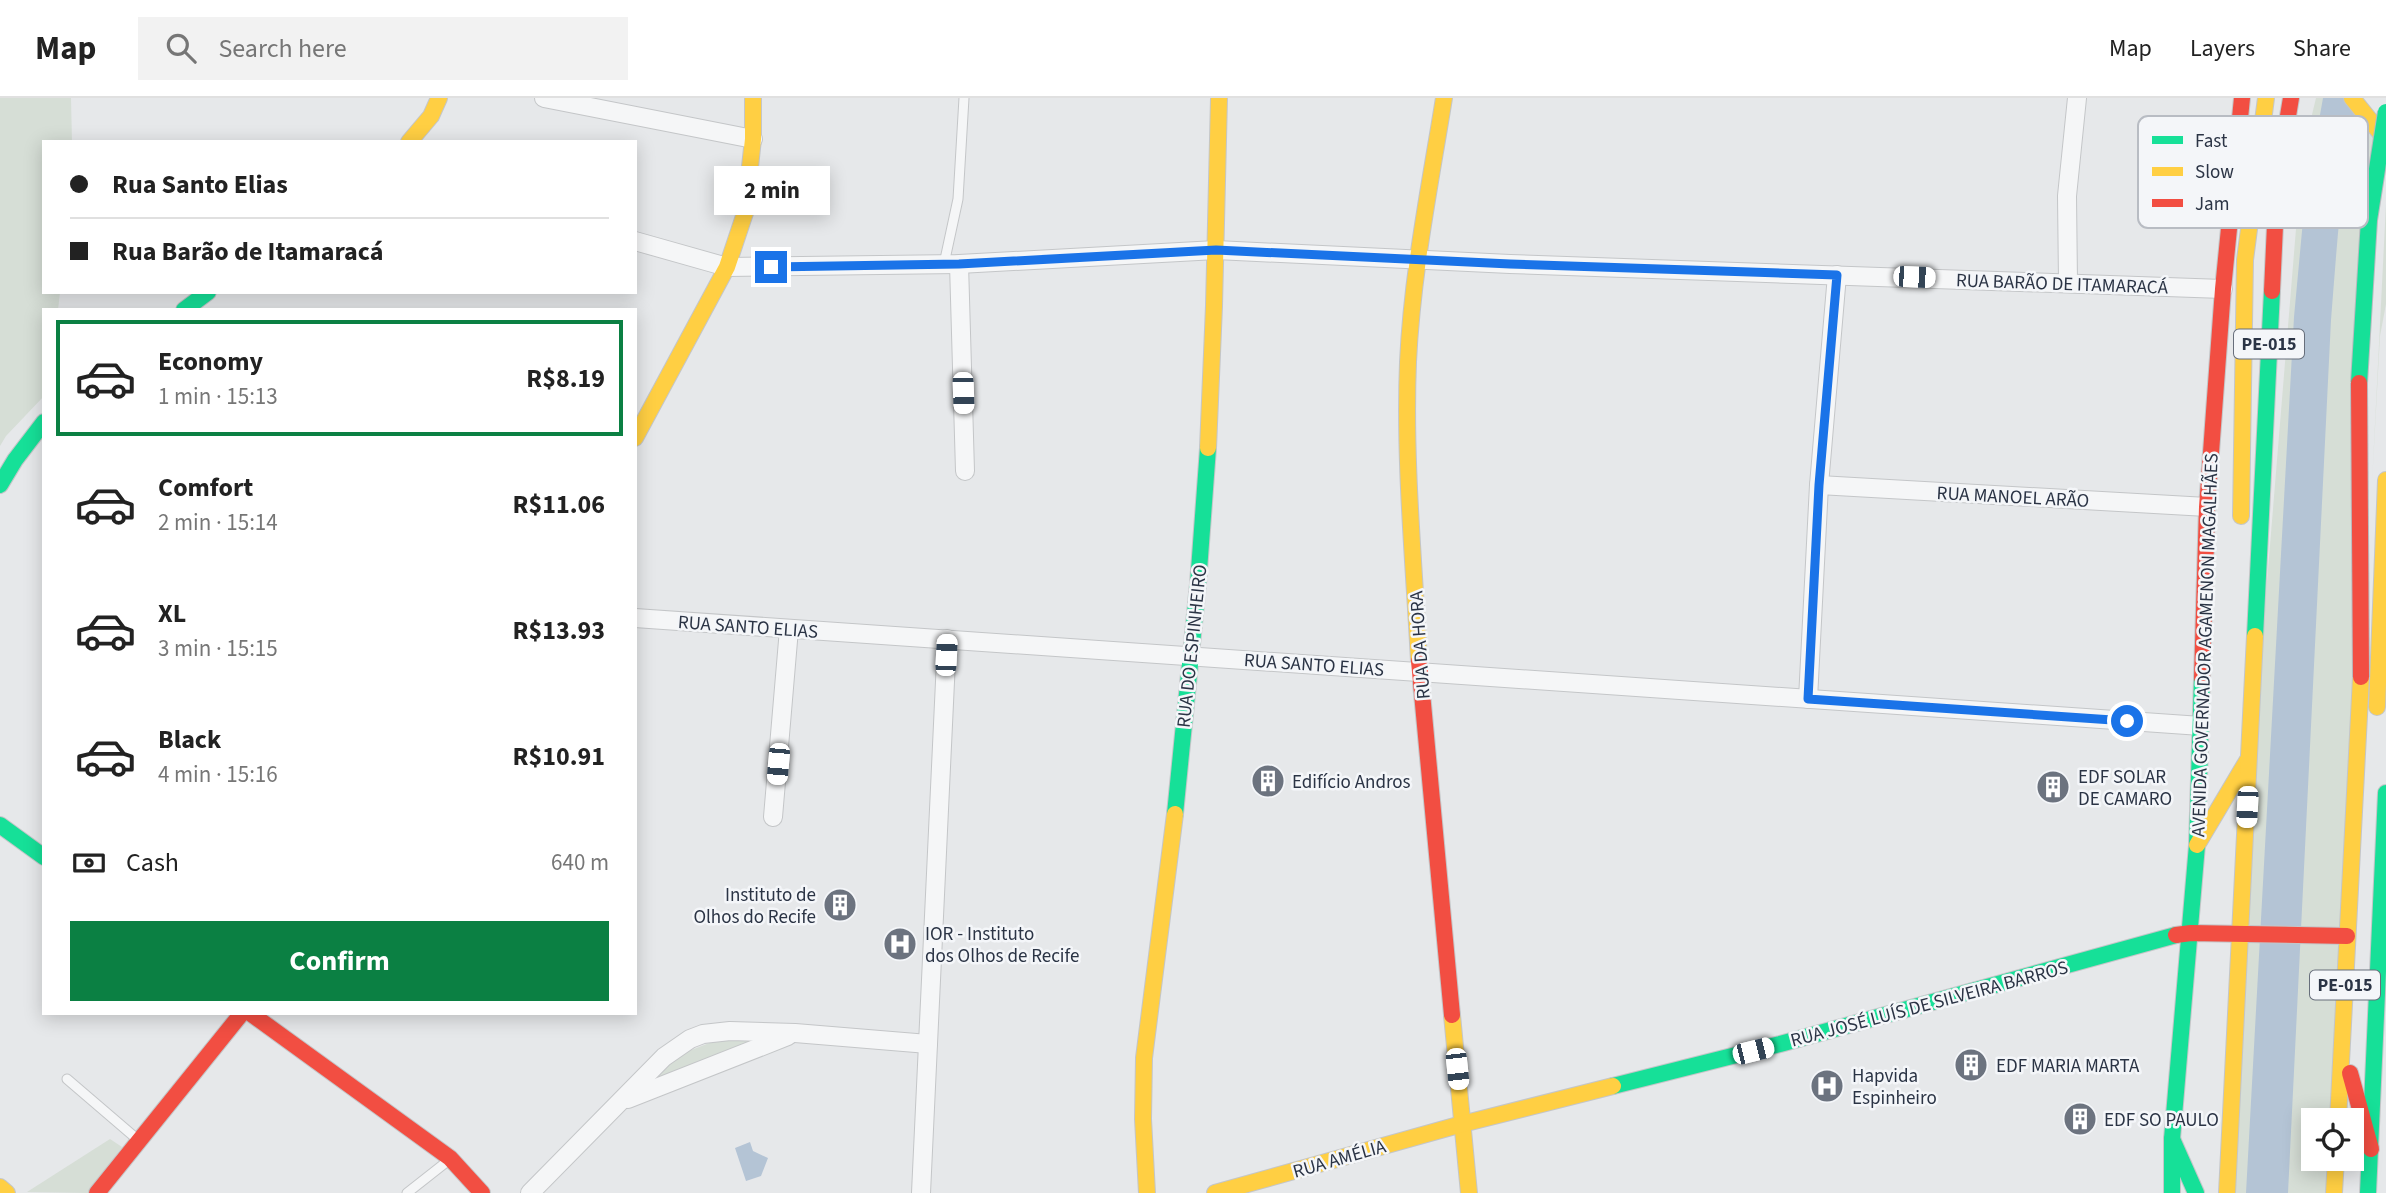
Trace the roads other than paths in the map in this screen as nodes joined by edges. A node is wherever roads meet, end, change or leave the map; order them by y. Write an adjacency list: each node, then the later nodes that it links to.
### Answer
1 (439, 98): 21 (main road)
2 (544, 98): 20 (street)
3 (753, 98): 20 (main road)
4 (964, 98): 29 (lane)
5 (1219, 98): 27 (main road, RUA DO ESPINHEIRO)
6 (1444, 98): 28 (main road, RUA DA HORA)
7 (2077, 98): 32 (street)
8 (2242, 98): 15 (main road, AVENIDA GOVERNADOR AGAMENON MAGALHÃES)
9 (2266, 98): 16 (main road)
10 (2291, 98): 17 (main road, PE-015)
11 (2352, 98): 18 (main road)
12 (2380, 98): 13 (main road)
13 (2386, 104)
14 (2386, 112): 60 (main road, PE-015, bridge)
15 (2240, 116)
16 (2264, 116)
17 (2288, 116)
18 (2366, 116)
19 (2368, 118): 22 (main road)
20 (753, 139): 30 (main road)
21 (411, 140)
22 (2386, 140)
23 (2229, 228): 33 (main road, AVENIDA GOVERNADOR AGAMENON MAGALHÃES)
24 (2249, 228): 43 (main road)
25 (2275, 228): 51 (main road, PE-015)
26 (637, 242): 30 (street, RUA BARÃO DE ITAMARACÁ)
27 (1216, 250): 28 (street, RUA BARÃO DE ITAMARACÁ); 29 (street, RUA BARÃO DE ITAMARACÁ); 48 (main road, RUA DO ESPINHEIRO)
28 (1418, 260): 31 (street, RUA BARÃO DE ITAMARACÁ); 49 (main road, RUA DA HORA)
29 (952, 264): 30 (street, RUA BARÃO DE ITAMARACÁ); 38 (street)
30 (727, 267): 37 (main road)
31 (1837, 275): 32 (street, RUA BARÃO DE ITAMARACÁ); 41 (street)
32 (2068, 282): 33 (street, RUA BARÃO DE ITAMARACÁ)
33 (2223, 289): 42 (main road, AVENIDA GOVERNADOR AGAMENON MAGALHÃES)
34 (205, 294): 35 (main road)
35 (187, 308)
36 (42, 425): 40 (main road)
37 (637, 434)
38 (965, 471)
39 (2386, 480): 52 (main road)
40 (0, 485)
41 (1819, 485): 42 (street, RUA MANOEL ARÃO); 50 (street)
42 (2207, 507): 53 (main road, AVENIDA GOVERNADOR AGAMENON MAGALHÃES)
43 (2241, 529)
44 (2242, 580): 51 (main road)
45 (637, 618): 46 (street, RUA SANTO ELIAS)
46 (789, 629): 47 (street, RUA SANTO ELIAS); 57 (street)
47 (947, 639): 48 (street, RUA SANTO ELIAS); 68 (street)
48 (1192, 655): 49 (street, RUA SANTO ELIAS); 86 (main road, RUA DO ESPINHEIRO)
49 (1420, 673): 50 (street, RUA SANTO ELIAS); 73 (main road, RUA DA HORA)
50 (1808, 699): 53 (street, RUA SANTO ELIAS)
51 (2252, 699): 54 (main road)
52 (2376, 716)
53 (2201, 726): 59 (main road, AVENIDA GOVERNADOR AGAMENON MAGALHÃES)
54 (2249, 756): 59 (main road); 63 (main road)
55 (2372, 757): 60 (main road)
56 (2386, 793): 76 (main road)
57 (773, 817)
58 (0, 825): 61 (main road)
59 (2197, 845): 62 (main road, AVENIDA GOVERNADOR AGAMENON MAGALHÃES)
60 (2352, 850): 64 (main road, PE-015)
61 (42, 853)
62 (2191, 933): 63 (main road, RUA JOSÉ LUÍS DE SILVEIRA BARROS); 73 (main road, RUA JOSÉ LUÍS DE SILVEIRA BARROS); 74 (main road, AVENIDA GOVERNADOR AGAMENON MAGALHÃES)
63 (2248, 934): 64 (main road, RUA JOSÉ LUÍS DE SILVEIRA BARROS); 91 (main road)
64 (2347, 936): 69 (main road, PE-015)
65 (240, 1015): 75 (main road)
66 (253, 1015): 77 (main road)
67 (794, 1033): 68 (street); 71 (street); 71 (street)
68 (928, 1044): 85 (street)
69 (2343, 1046): 72 (main road, PE-015); 76 (main road)
70 (67, 1079): 75 (lane)
71 (623, 1101): 84 (street)
72 (2340, 1108)
73 (1462, 1124): 87 (main road, RUA AMÉLIA); 88 (main road, RUA DA HORA)
74 (2172, 1139): 89 (main road, AVENIDA GOVERNADOR AGAMENON MAGALHÃES); 90 (main road)
75 (139, 1141): 81 (main road)
76 (2371, 1149): 93 (main road)
77 (450, 1158): 82 (lane); 83 (main road)
78 (2335, 1171): 92 (main road)
79 (0, 1186): 80 (main road)
80 (7, 1193)
81 (97, 1193)
82 (407, 1193)
83 (482, 1193)
84 (530, 1193)
85 (921, 1193)
86 (1147, 1193)
87 (1215, 1193)
88 (1469, 1193)
89 (2172, 1193)
90 (2196, 1193)
91 (2227, 1193)
92 (2334, 1193)
93 (2368, 1193)

